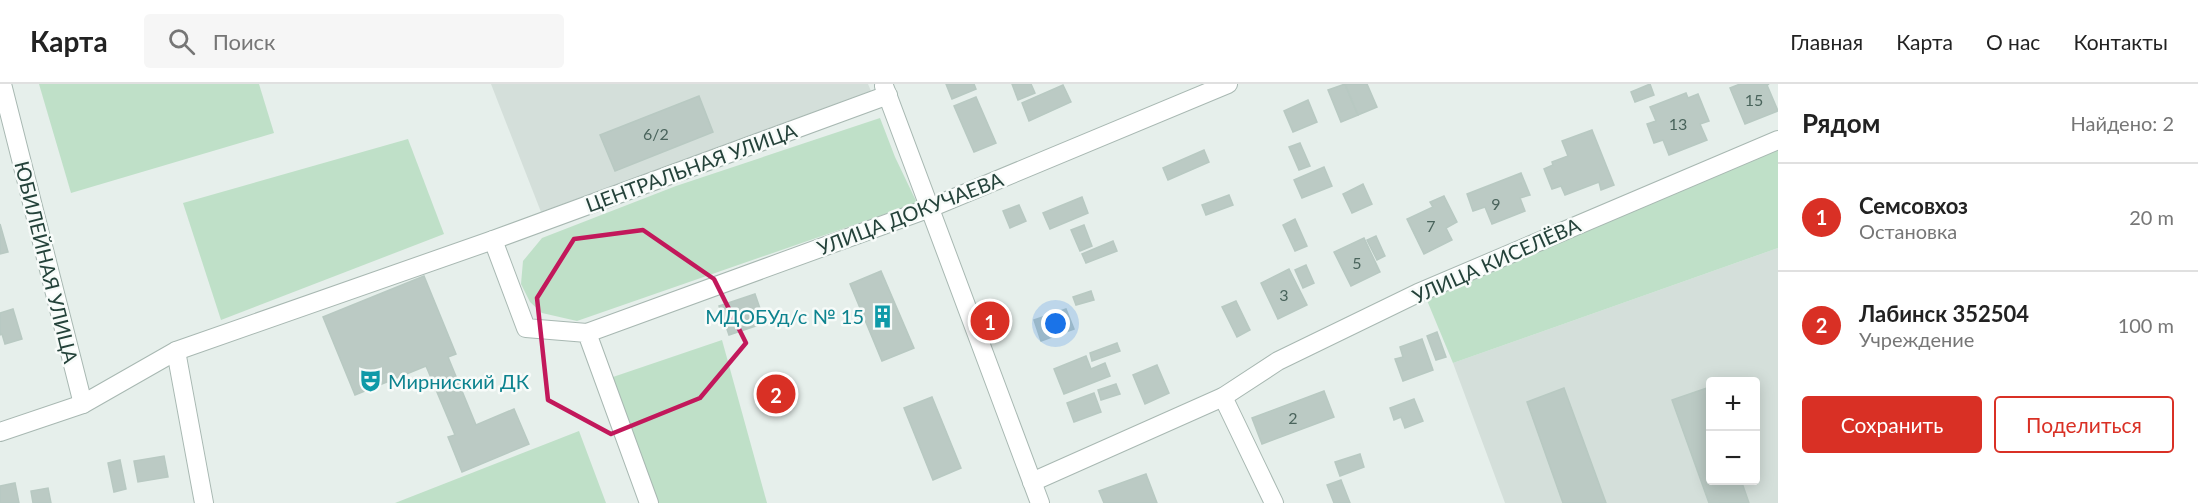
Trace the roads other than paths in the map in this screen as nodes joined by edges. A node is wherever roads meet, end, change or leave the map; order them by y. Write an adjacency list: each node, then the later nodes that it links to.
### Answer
1 (2, 84): 10 (street, ЮБИЛЕЙНАЯ УЛИЦА)
2 (1228, 84): 5 (street, УЛИЦА ДОКУЧАЕВА)
3 (886, 89): 5 (street, ЦЕНТРАЛЬНАЯ УЛИЦА); 6 (street, ЦЕНТРАЛЬНАЯ УЛИЦА)
4 (1778, 140): 9 (street, УЛИЦА КИСЕЛЁВА)
5 (930, 208): 7 (street, УЛИЦА ДОКУЧАЕВА); 12 (street, ЦЕНТРАЛЬНАЯ УЛИЦА)
6 (493, 240): 7 (street); 8 (street, ЦЕНТРАЛЬНАЯ УЛИЦА)
7 (587, 333): 14 (street)
8 (176, 351): 10 (street, ЦЕНТРАЛЬНАЯ УЛИЦА); 13 (street)
9 (1223, 397): 12 (street, УЛИЦА КИСЕЛЁВА); 16 (street)
10 (83, 404): 11 (street, ЦЕНТРАЛЬНАЯ УЛИЦА)
11 (0, 432)
12 (1032, 482): 15 (street, ЦЕНТРАЛЬНАЯ УЛИЦА)
13 (204, 503)
14 (649, 503)
15 (1040, 503)
16 (1274, 503)

